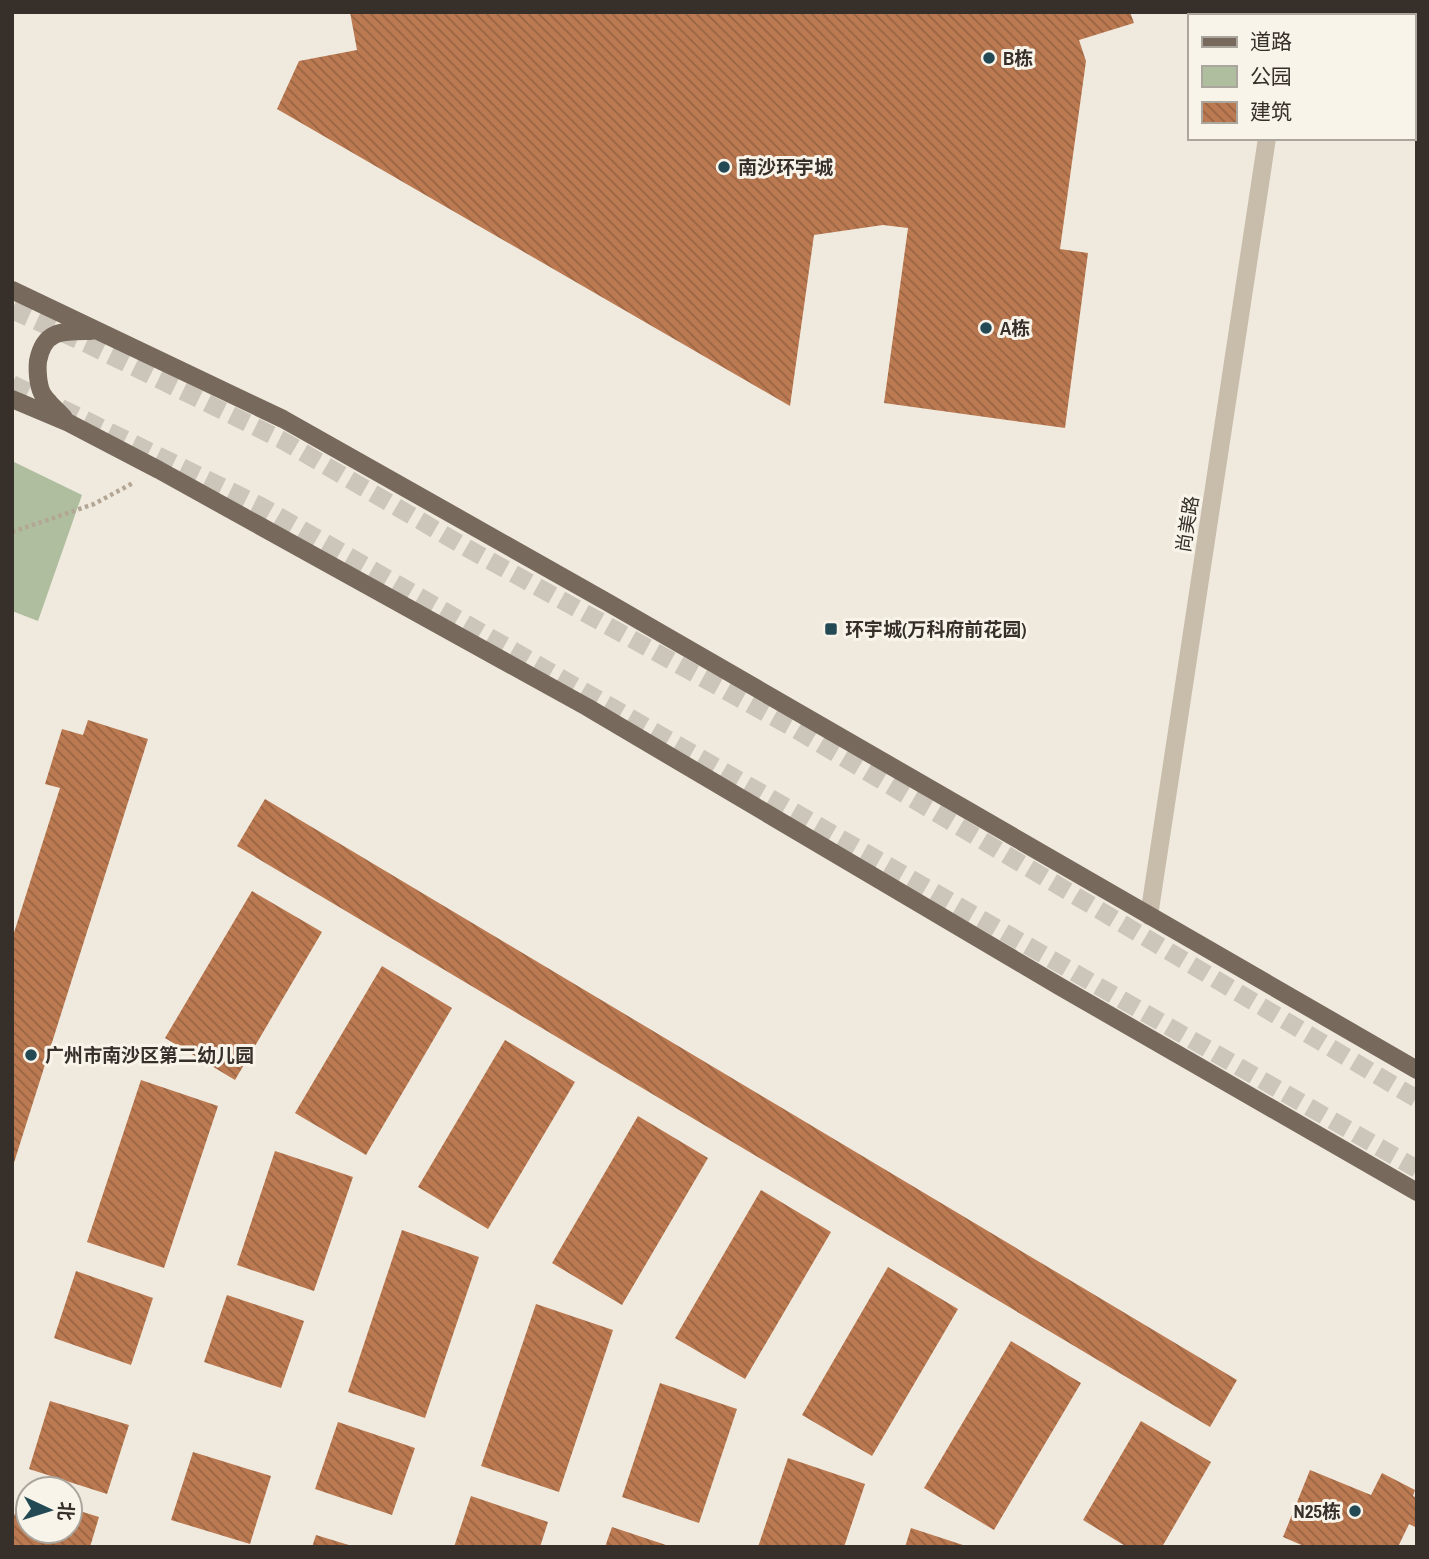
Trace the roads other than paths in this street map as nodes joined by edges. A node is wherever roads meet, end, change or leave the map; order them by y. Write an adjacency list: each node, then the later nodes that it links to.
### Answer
1 (1266, 140): 6 (street, 尚美路)
2 (12, 290): 3 (main road)
3 (99, 331): 5 (main road); 6 (main road)
4 (12, 399): 5 (main road)
5 (69, 423): 8 (main road)
6 (1149, 916): 7 (main road)
7 (1417, 1070)
8 (1417, 1192)

